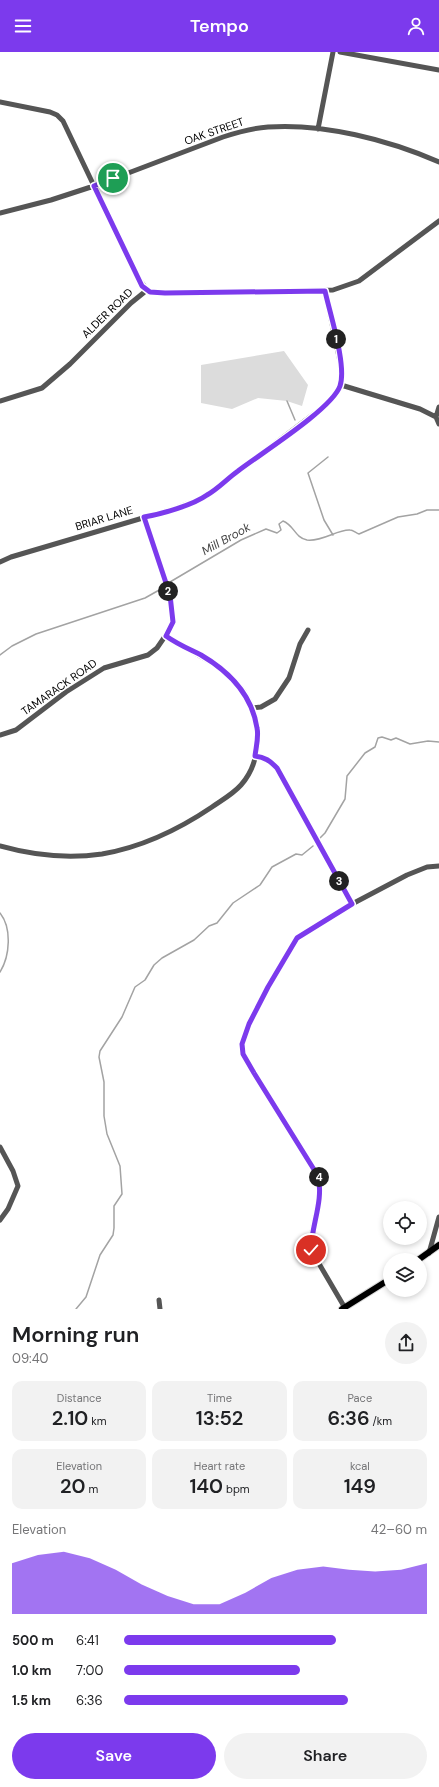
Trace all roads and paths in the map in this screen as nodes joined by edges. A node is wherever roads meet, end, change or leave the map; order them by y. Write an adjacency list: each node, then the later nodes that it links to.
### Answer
1 (333, 52): 5 (street)
2 (340, 52): 3 (street)
3 (439, 70)
4 (0, 102): 7 (street)
5 (318, 129): 6 (street, OAK STREET); 7 (street, OAK STREET)
6 (439, 162)
7 (94, 186): 8 (street, OAK STREET); 10 (street)
8 (0, 213)
9 (439, 222): 11 (street, ALDER ROAD)
10 (146, 290): 11 (street, ALDER ROAD); 13 (street, ALDER ROAD)
11 (325, 291): 12 (street, BRIAR LANE)
12 (340, 385): 15 (street); 17 (street, BRIAR LANE)
13 (0, 401)
14 (439, 407): 15 (street)
15 (436, 417): 16 (street)
16 (439, 424)
17 (144, 517): 18 (street, BRIAR LANE); 20 (street, TAMARACK ROAD)
18 (0, 562)
19 (308, 630): 21 (street)
20 (166, 636): 21 (street); 22 (street, TAMARACK ROAD)
21 (252, 708): 23 (street)
22 (0, 735)
23 (255, 756): 24 (street); 26 (street)
24 (0, 846)
25 (439, 866): 26 (street)
26 (352, 904): 34 (street)
27 (0, 1147): 29 (street)
28 (439, 1217): 31 (street)
29 (0, 1220)
30 (439, 1245): 31 (main road)
31 (429, 1253)
32 (383, 1283): 34 (main road)
33 (159, 1300): 35 (street)
34 (344, 1308)
35 (160, 1309)

